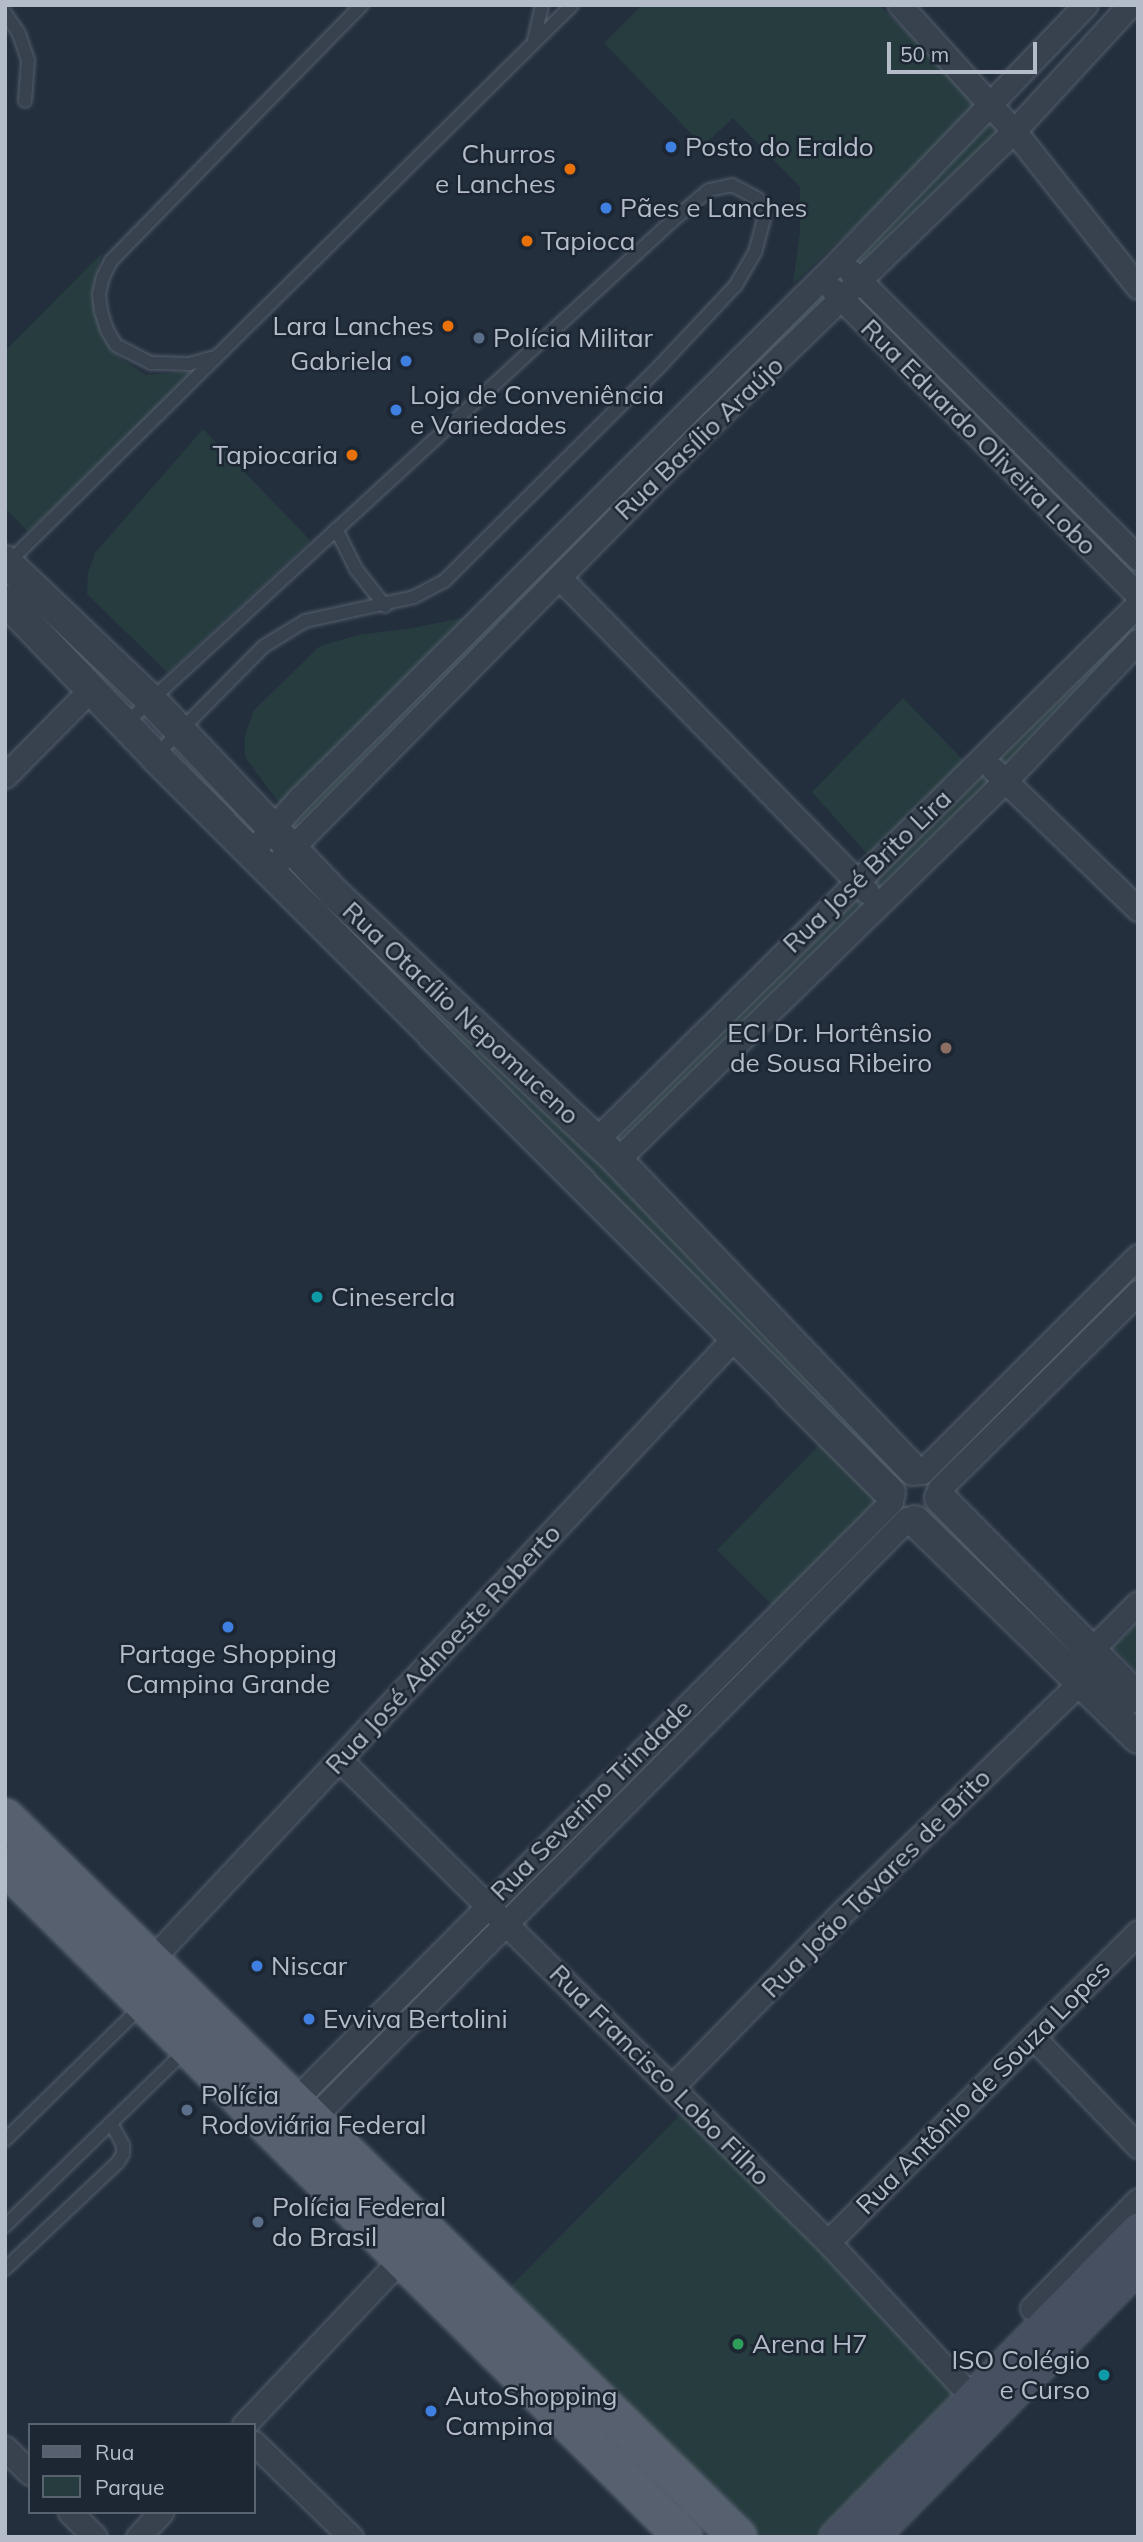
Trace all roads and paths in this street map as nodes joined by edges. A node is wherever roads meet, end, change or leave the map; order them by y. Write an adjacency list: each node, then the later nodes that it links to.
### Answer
1 (362, 5): 17 (lane)
2 (542, 5): 8 (lane)
3 (572, 5): 8 (lane)
4 (900, 5): 10 (street)
5 (1085, 5): 10 (street, Rua Basílio Araújo)
6 (1130, 5): 11 (street, Rua Basílio Araújo)
7 (5, 13): 9 (lane)
8 (534, 40): 17 (lane)
9 (25, 101)
10 (991, 106): 11 (street); 12 (street, Rua Basílio Araújo)
11 (1014, 131): 14 (street, Rua Basílio Araújo); 15 (street)
12 (840, 260): 13 (street, Rua Basílio Araújo); 14 (street, Rua Eduardo Oliveira Lobo)
13 (821, 278): 16 (street, Rua Eduardo Oliveira Lobo); 35 (street, Rua Basílio Araújo)
14 (860, 282): 16 (street, Rua Basílio Araújo); 19 (street, Rua Eduardo Oliveira Lobo)
15 (1138, 287)
16 (842, 300): 21 (street, Rua Basílio Araújo); 22 (street, Rua Eduardo Oliveira Lobo)
17 (219, 356): 20 (lane)
18 (336, 529): 25 (lane); 25 (lane); 28 (lane)
19 (1138, 558)
20 (6, 563): 28 (street, Rua Otacílio Nepomuceno)
21 (559, 577): 35 (street, Rua Basílio Araújo); 37 (street)
22 (1138, 595)
23 (5, 600): 27 (street, Rua Otacílio Nepomuceno)
24 (1138, 604): 32 (street, Rua José Brito Lira)
25 (385, 606): 30 (lane)
26 (1138, 641): 34 (street, Rua José Brito Lira)
27 (90, 690): 29 (street, Rua Otacílio Nepomuceno); 33 (street)
28 (150, 699): 29 (lane); 30 (street, Rua Otacílio Nepomuceno)
29 (124, 724): 31 (street, Rua Otacílio Nepomuceno)
30 (180, 730): 31 (lane); 35 (street, Rua Otacílio Nepomuceno)
31 (155, 756): 36 (street, Rua Otacílio Nepomuceno)
32 (983, 759): 34 (street); 37 (street, Rua José Brito Lira)
33 (5, 776)
34 (1004, 780): 38 (street, Rua José Brito Lira); 39 (street)
35 (282, 837): 36 (street, Rua Basílio Araújo); 40 (street, Rua Otacílio Nepomuceno)
36 (261, 861): 43 (street, Rua Otacílio Nepomuceno)
37 (856, 880): 38 (street); 40 (street, Rua José Brito Lira)
38 (879, 903): 40 (street, Rua José Brito Lira)
39 (1138, 909)
40 (606, 1150): 44 (street, Rua Otacílio Nepomuceno)
41 (1138, 1256): 44 (street)
42 (1138, 1292): 44 (street)
43 (735, 1338): 45 (street, Rua Otacílio Nepomuceno); 51 (street, Rua José Adnoeste Roberto)
44 (929, 1482): 45 (street); 45 (street); 47 (street, Rua Otacílio Nepomuceno)
45 (900, 1509): 48 (street, Rua Otacílio Nepomuceno); 54 (street, Rua Severino Trindade); 55 (street, Rua Severino Trindade)
46 (1138, 1603): 47 (street)
47 (1091, 1650): 49 (street, Rua Otacílio Nepomuceno)
48 (1081, 1681): 50 (street, Rua Otacílio Nepomuceno); 63 (street, Rua João Tavares de Brito)
49 (1138, 1698)
50 (1138, 1738)
51 (340, 1760): 54 (street, Rua Francisco Lobo Filho); 57 (street, Rua José Adnoeste Roberto)
52 (5, 1817): 57 (main road)
53 (5, 1866): 60 (main road)
54 (487, 1905): 55 (street, Rua Francisco Lobo Filho); 58 (street, Rua Severino Trindade)
55 (507, 1922): 59 (street, Rua Severino Trindade); 63 (street, Rua Francisco Lobo Filho)
56 (1138, 1932): 61 (street, Rua Antônio de Souza Lopes)
57 (151, 1960): 64 (main road)
58 (410, 1983): 59 (street); 64 (street, Rua Severino Trindade)
59 (429, 2001): 64 (street, Rua Severino Trindade)
60 (144, 2004): 62 (main road); 66 (lane)
61 (1040, 2044): 67 (street); 71 (street, Rua Antônio de Souza Lopes)
62 (188, 2048): 65 (lane); 72 (main road)
63 (673, 2087): 71 (street, Rua Francisco Lobo Filho)
64 (303, 2110): 87 (main road)
65 (111, 2123): 69 (lane); 74 (lane)
66 (5, 2140)
67 (1138, 2146)
68 (1138, 2200): 75 (street)
69 (5, 2226)
70 (1138, 2230): 76 (main road)
71 (828, 2242): 76 (street, Rua Francisco Lobo Filho)
72 (402, 2258): 77 (street); 86 (main road)
73 (1138, 2264): 89 (main road)
74 (5, 2269)
75 (1032, 2308)
76 (972, 2398): 88 (main road)
77 (246, 2423)
78 (256, 2445): 85 (street)
79 (5, 2448): 80 (street)
80 (28, 2471)
81 (72, 2514): 83 (street)
82 (159, 2514): 84 (street)
83 (95, 2537)
84 (138, 2537)
85 (351, 2537)
86 (683, 2537)
87 (738, 2537)
88 (836, 2537)
89 (870, 2537)

